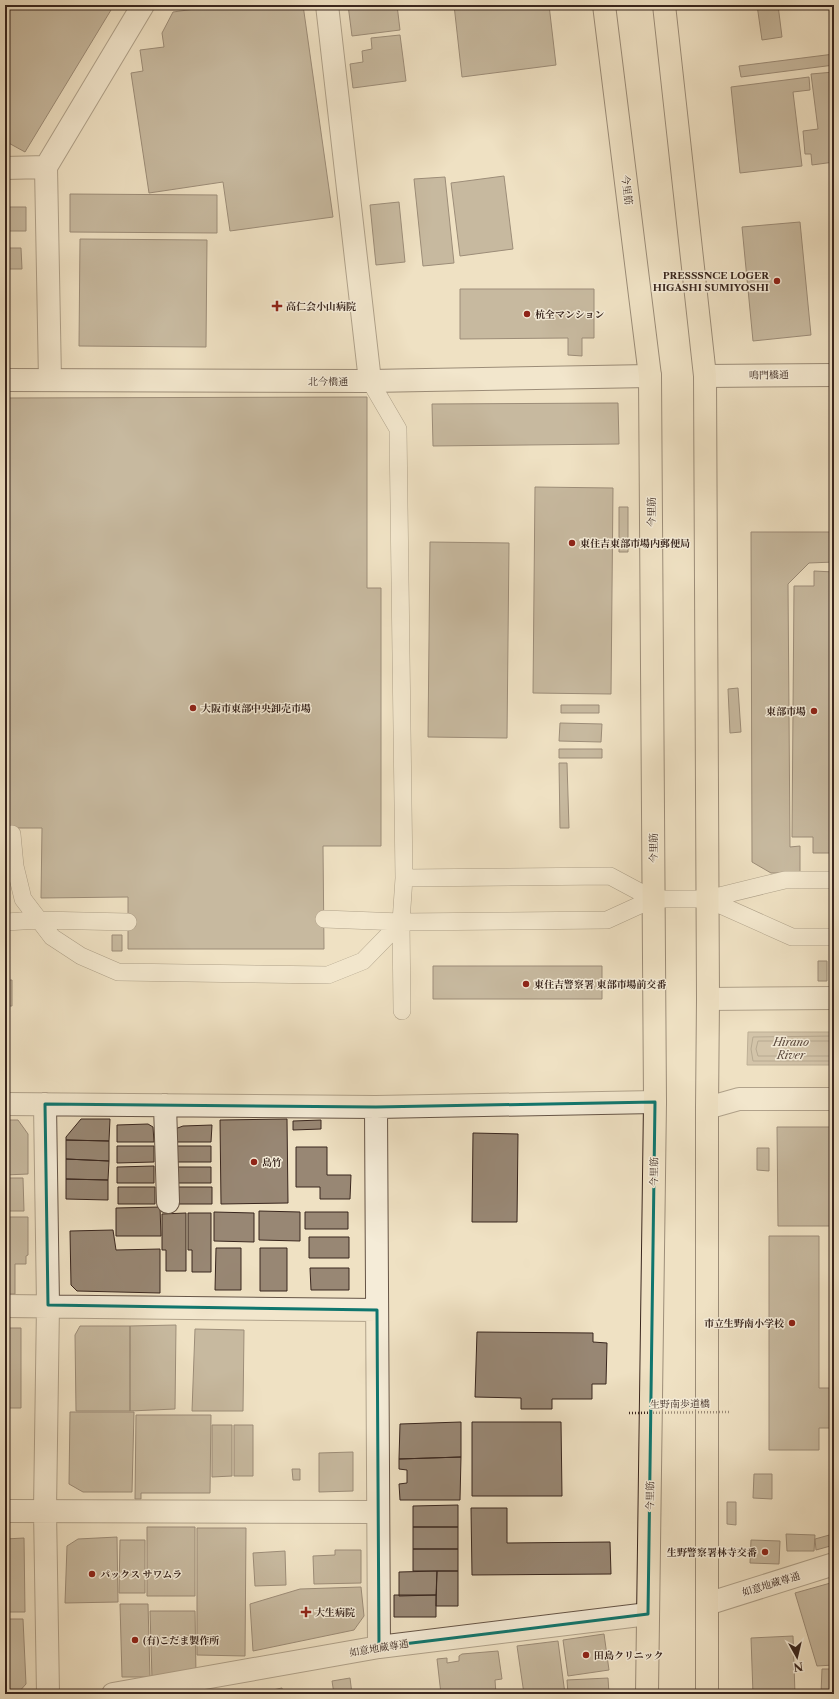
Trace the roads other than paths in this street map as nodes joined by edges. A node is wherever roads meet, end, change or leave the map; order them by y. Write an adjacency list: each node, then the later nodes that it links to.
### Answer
1 (143, 5): 5 (street)
2 (327, 5): 12 (street)
3 (604, 5): 8 (main road, 今里筋)
4 (664, 5): 9 (main road)
5 (46, 167): 6 (street); 11 (street)
6 (5, 168)
7 (834, 375): 9 (street, 鳴門橋通)
8 (650, 376): 12 (street, 北今橋通); 16 (main road, 今里筋)
9 (705, 376): 17 (main road)
10 (5, 380): 11 (street, 北今橋通)
11 (50, 380): 12 (street, 北今橋通)
12 (370, 381): 14 (lane)
13 (12, 834): 19 (lane)
14 (404, 878): 16 (lane); 22 (lane)
15 (834, 880): 17 (lane)
16 (653, 899): 17 (lane); 22 (lane); 27 (main road, 今里筋)
17 (707, 899): 23 (lane); 25 (main road)
18 (324, 919): 22 (lane)
19 (40, 920): 20 (lane); 21 (lane); 22 (lane)
20 (5, 922)
21 (128, 922)
22 (401, 922): 26 (lane)
23 (834, 937)
24 (834, 998): 25 (street)
25 (708, 1005): 28 (main road)
26 (402, 1011)
27 (655, 1094): 33 (street); 43 (main road, 今里筋)
28 (707, 1097): 29 (street); 42 (main road)
29 (834, 1099)
30 (5, 1104): 31 (street)
31 (45, 1104): 32 (street); 36 (street)
32 (166, 1105): 33 (street); 34 (street)
33 (376, 1107): 37 (street)
34 (168, 1202)
35 (5, 1306): 36 (street)
36 (48, 1306): 37 (street); 38 (street)
37 (377, 1310): 40 (street)
38 (46, 1510): 39 (street); 40 (street); 45 (street)
39 (5, 1511)
40 (378, 1512): 44 (street)
41 (834, 1564): 42 (street, 如意地蔵尊通)
42 (707, 1604): 48 (main road)
43 (648, 1614): 44 (street, 如意地蔵尊通); 47 (main road, 今里筋)
44 (379, 1647): 46 (street, 如意地蔵尊通)
45 (48, 1694)
46 (112, 1694)
47 (647, 1694)
48 (707, 1694)

